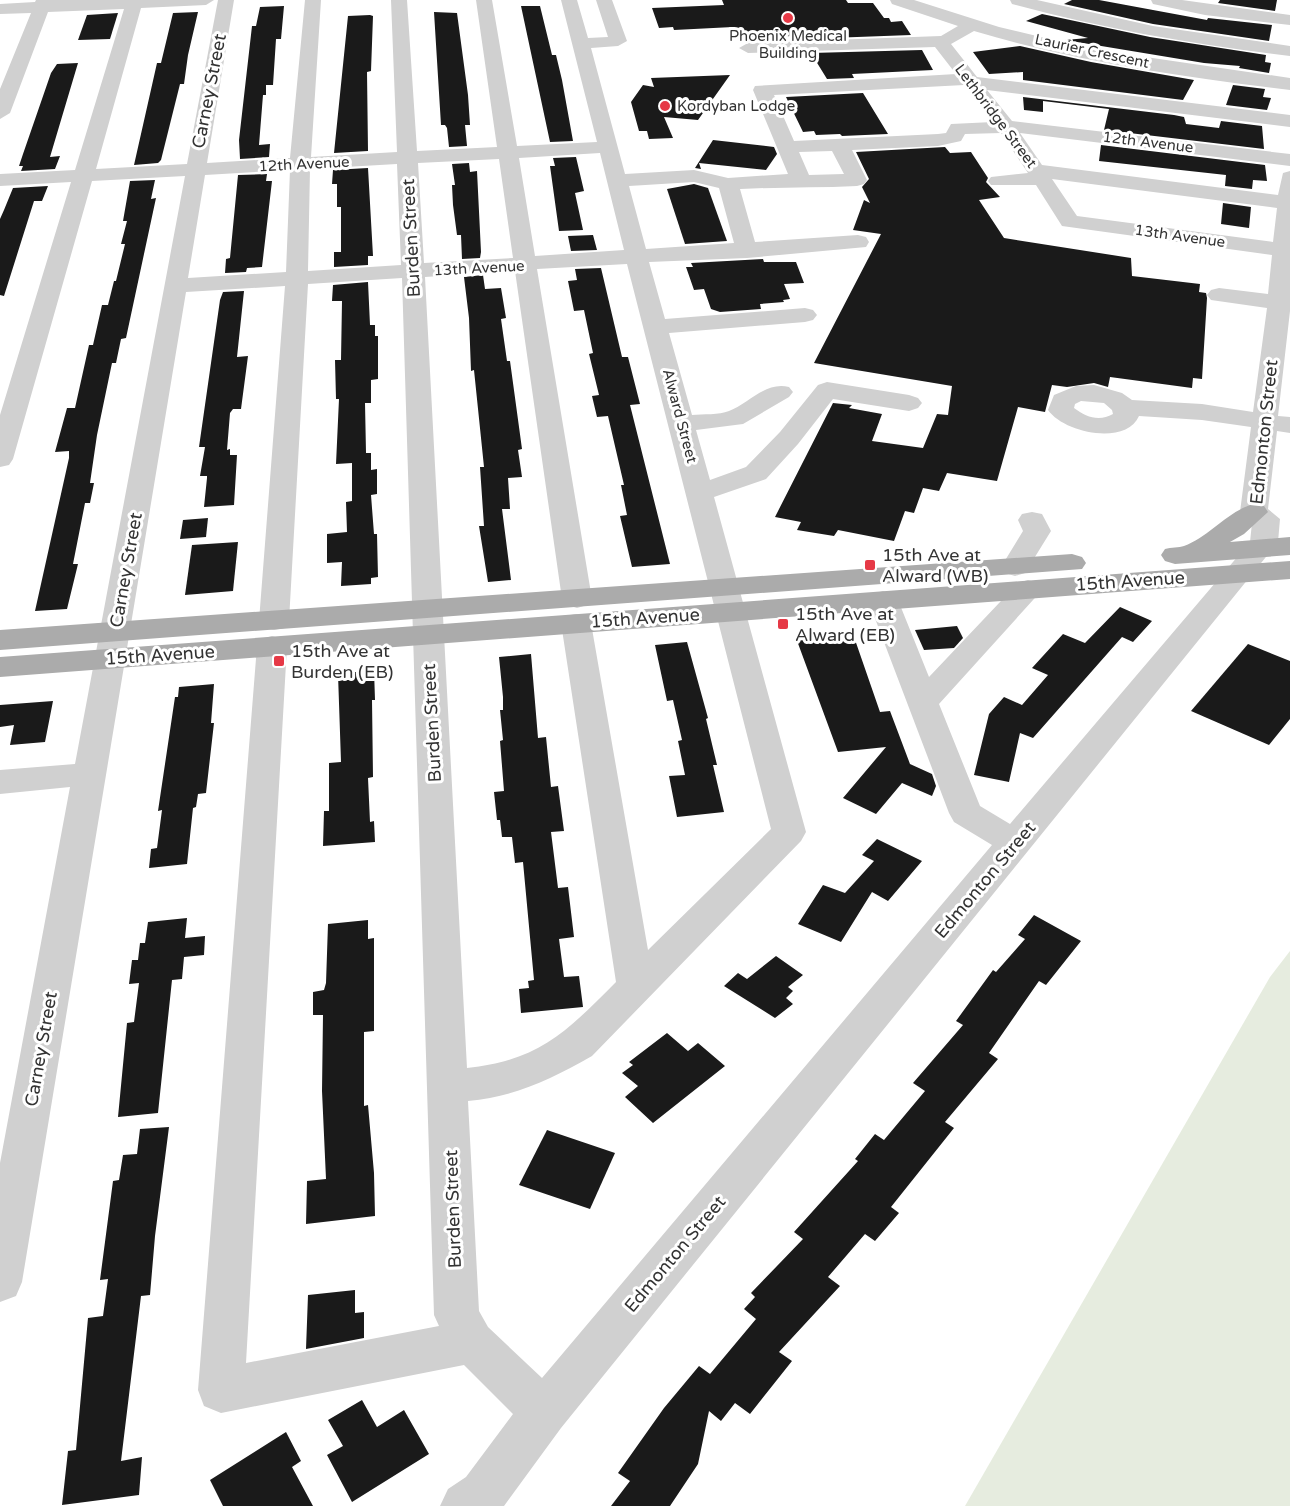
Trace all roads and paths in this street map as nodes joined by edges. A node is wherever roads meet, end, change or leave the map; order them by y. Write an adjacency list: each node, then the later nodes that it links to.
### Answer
1 (206, 0): 11 (street)
2 (226, 0): 32 (street, Carney Street)
3 (313, 0): 31 (street)
4 (399, 0): 29 (street, Burden Street)
5 (484, 0): 28 (street)
6 (568, 0): 17 (street, Alward Street)
7 (604, 0): 17 (street)
8 (898, 0): 15 (street, Laurier Crescent)
9 (1018, 0): 19 (street)
10 (1159, 0): 14 (street)
11 (134, 2): 12 (street); 34 (street)
12 (42, 4): 13 (street); 22 (street)
13 (0, 9)
14 (1290, 20)
15 (974, 24): 16 (street); 21 (street, Laurier Crescent)
16 (945, 41): 18 (street); 20 (street, Lethbridge Street)
17 (580, 44): 26 (street, Alward Street)
18 (748, 48)
19 (1290, 51)
20 (970, 80): 23 (street); 24 (street, Lethbridge Street); 27 (street)
21 (1290, 84)
22 (0, 113)
23 (1290, 121)
24 (1006, 126): 25 (street, 12th Avenue); 30 (street, 12th Avenue); 33 (street, Lethbridge Street)
25 (839, 144): 27 (street); 36 (street)
26 (607, 147): 28 (street, 12th Avenue); 38 (street, Alward Street)
27 (787, 147): 36 (street)
28 (507, 153): 29 (street, 12th Avenue); 47 (street)
29 (407, 158): 31 (street, 12th Avenue); 48 (street, Burden Street)
30 (1290, 160)
31 (300, 164): 32 (street, 12th Avenue); 49 (street)
32 (195, 169): 34 (street, 12th Avenue); 50 (street, Carney Street)
33 (1039, 174): 39 (street); 41 (street); 42 (street, Lethbridge Street)
34 (83, 175): 37 (street, 12th Avenue); 60 (street)
35 (1290, 177): 41 (street, Edmonton Street)
36 (801, 179): 40 (street)
37 (0, 180)
38 (616, 180): 40 (street); 46 (street, Alward Street)
39 (998, 181)
40 (728, 184): 45 (street)
41 (1289, 203): 44 (street, Edmonton Street)
42 (1070, 221): 44 (street, 13th Avenue)
43 (858, 242): 45 (street, 13th Avenue)
44 (1287, 250): 52 (street, Edmonton Street)
45 (747, 251): 46 (street, 13th Avenue)
46 (638, 258): 47 (street, 13th Avenue); 54 (street, Alward Street)
47 (526, 265): 48 (street, 13th Avenue); 70 (street)
48 (413, 271): 49 (street, 13th Avenue); 71 (street, Burden Street)
49 (297, 278): 50 (street, 13th Avenue); 72 (street)
50 (176, 286): 74 (street, Carney Street)
51 (1219, 295): 52 (street)
52 (1285, 303): 58 (street, Edmonton Street)
53 (805, 315): 54 (street)
54 (656, 327): 59 (street, Alward Street)
55 (780, 392): 59 (street)
56 (909, 403): 61 (street)
57 (1125, 407): 58 (street)
58 (1278, 423): 62 (street, Edmonton Street)
59 (682, 424): 61 (street, Alward Street)
60 (0, 459)
61 (700, 493): 68 (street, Alward Street)
62 (1254, 512): 64 (main road); 65 (street, Edmonton Street)
63 (1032, 520): 67 (street)
64 (1189, 554): 65 (main road, 15th Avenue); 67 (main road, 15th Avenue)
65 (1264, 555): 66 (main road, 15th Avenue); 67 (main road, 15th Avenue); 79 (street, Edmonton Street)
66 (1290, 570)
67 (1021, 578): 68 (main road, 15th Avenue); 69 (main road, 15th Avenue); 76 (street)
68 (729, 600): 69 (main road, 15th Avenue); 70 (main road, 15th Avenue); 80 (street, Alward Street)
69 (884, 600): 76 (street)
70 (576, 611): 71 (main road, 15th Avenue); 80 (street)
71 (426, 622): 72 (main road, 15th Avenue); 81 (street, Burden Street)
72 (273, 634): 74 (main road, 15th Avenue); 83 (street)
73 (0, 640): 74 (main road, 15th Avenue)
74 (113, 646): 75 (main road, 15th Avenue); 77 (street, Carney Street)
75 (0, 667)
76 (923, 702): 79 (street)
77 (90, 774): 78 (street); 82 (street, Carney Street)
78 (0, 782)
79 (1015, 843): 84 (street, Edmonton Street)
80 (636, 988): 81 (street)
81 (449, 1087): 83 (street, Burden Street)
82 (0, 1282)
83 (472, 1342): 84 (street, Burden Street)
84 (544, 1412): 85 (street, Edmonton Street)
85 (465, 1506)

